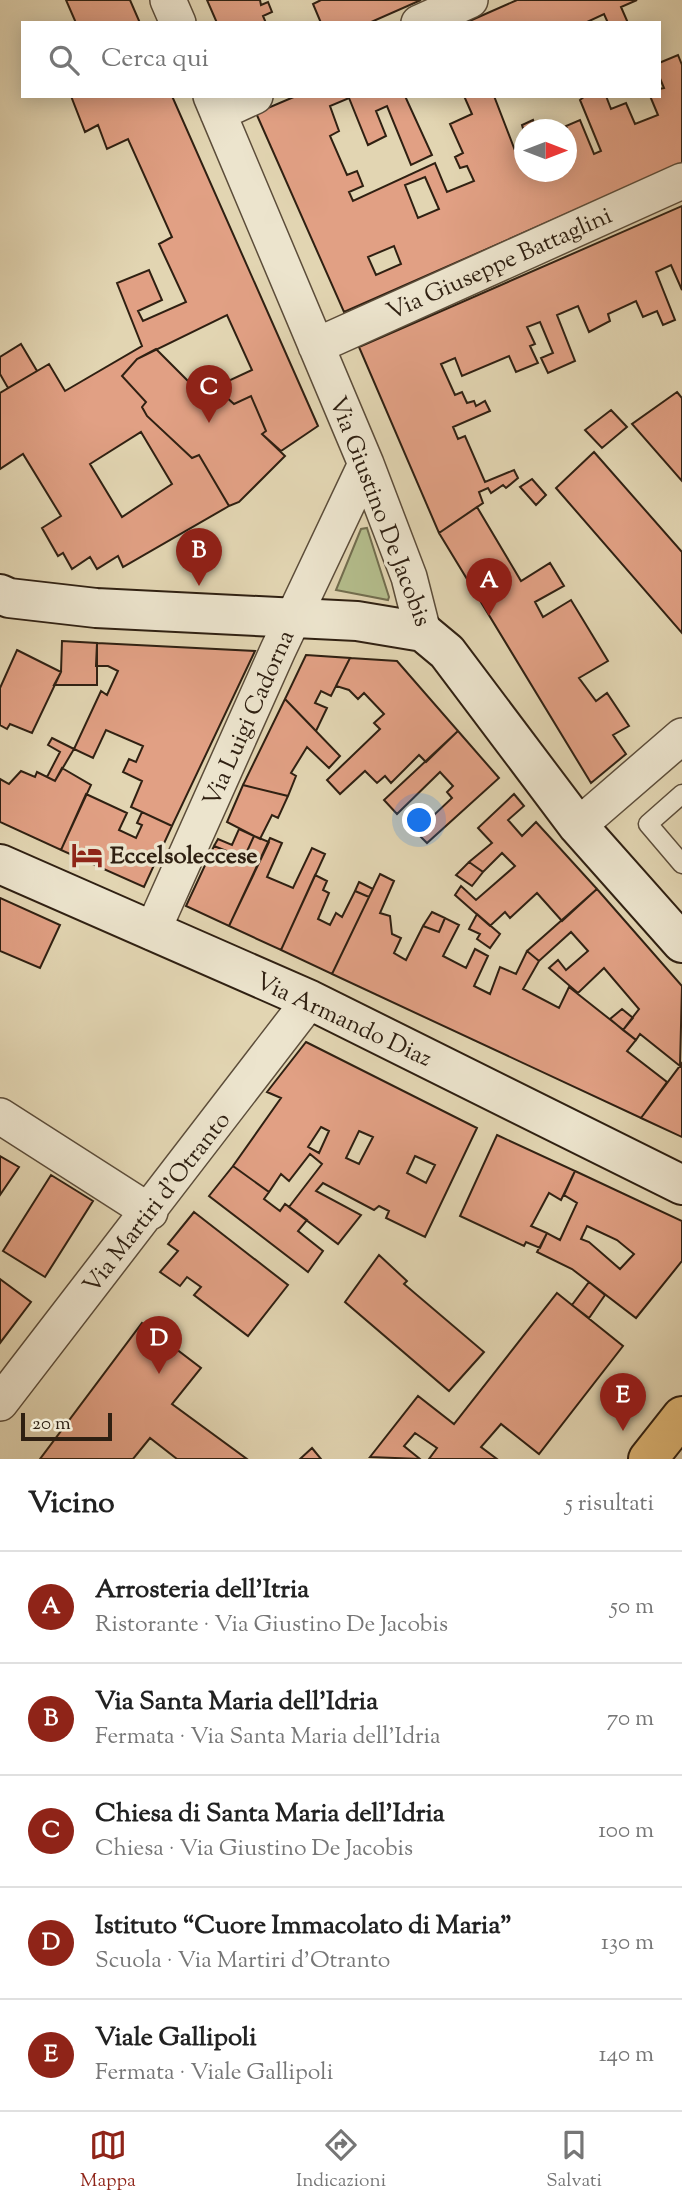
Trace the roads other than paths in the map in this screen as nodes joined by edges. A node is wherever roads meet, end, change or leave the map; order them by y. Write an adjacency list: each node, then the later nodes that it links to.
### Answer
1 (168, 0): 3 (street)
2 (470, 0): 4 (street)
3 (177, 21)
4 (423, 21)
5 (245, 98): 6 (street)
6 (214, 104): 8 (street, Via Giustino De Jacobis)
7 (682, 181): 8 (street, Via Giuseppe Battaglini)
8 (316, 345): 9 (street, Via Giustino De Jacobis)
9 (366, 464): 11 (street, Via Luigi Cadorna); 12 (street, Via Giustino De Jacobis)
10 (0, 594): 11 (main road)
11 (293, 619): 12 (main road); 18 (street, Via Luigi Cadorna)
12 (424, 632): 15 (main road, Via Giustino De Jacobis)
13 (682, 736): 15 (street)
14 (682, 794): 17 (lane)
15 (578, 826): 19 (main road, Via Giustino De Jacobis)
16 (0, 864): 18 (main road, Via Armando Diaz)
17 (682, 864)
18 (152, 932): 20 (main road, Via Armando Diaz)
19 (682, 943)
20 (310, 1000): 22 (main road, Via Armando Diaz); 23 (street, Via Martiri d'Otranto)
21 (0, 1116): 23 (street)
22 (682, 1185)
23 (150, 1212): 24 (street, Via Martiri d'Otranto)
24 (0, 1403)
25 (682, 1416): 26 (main road)
26 (648, 1459)

